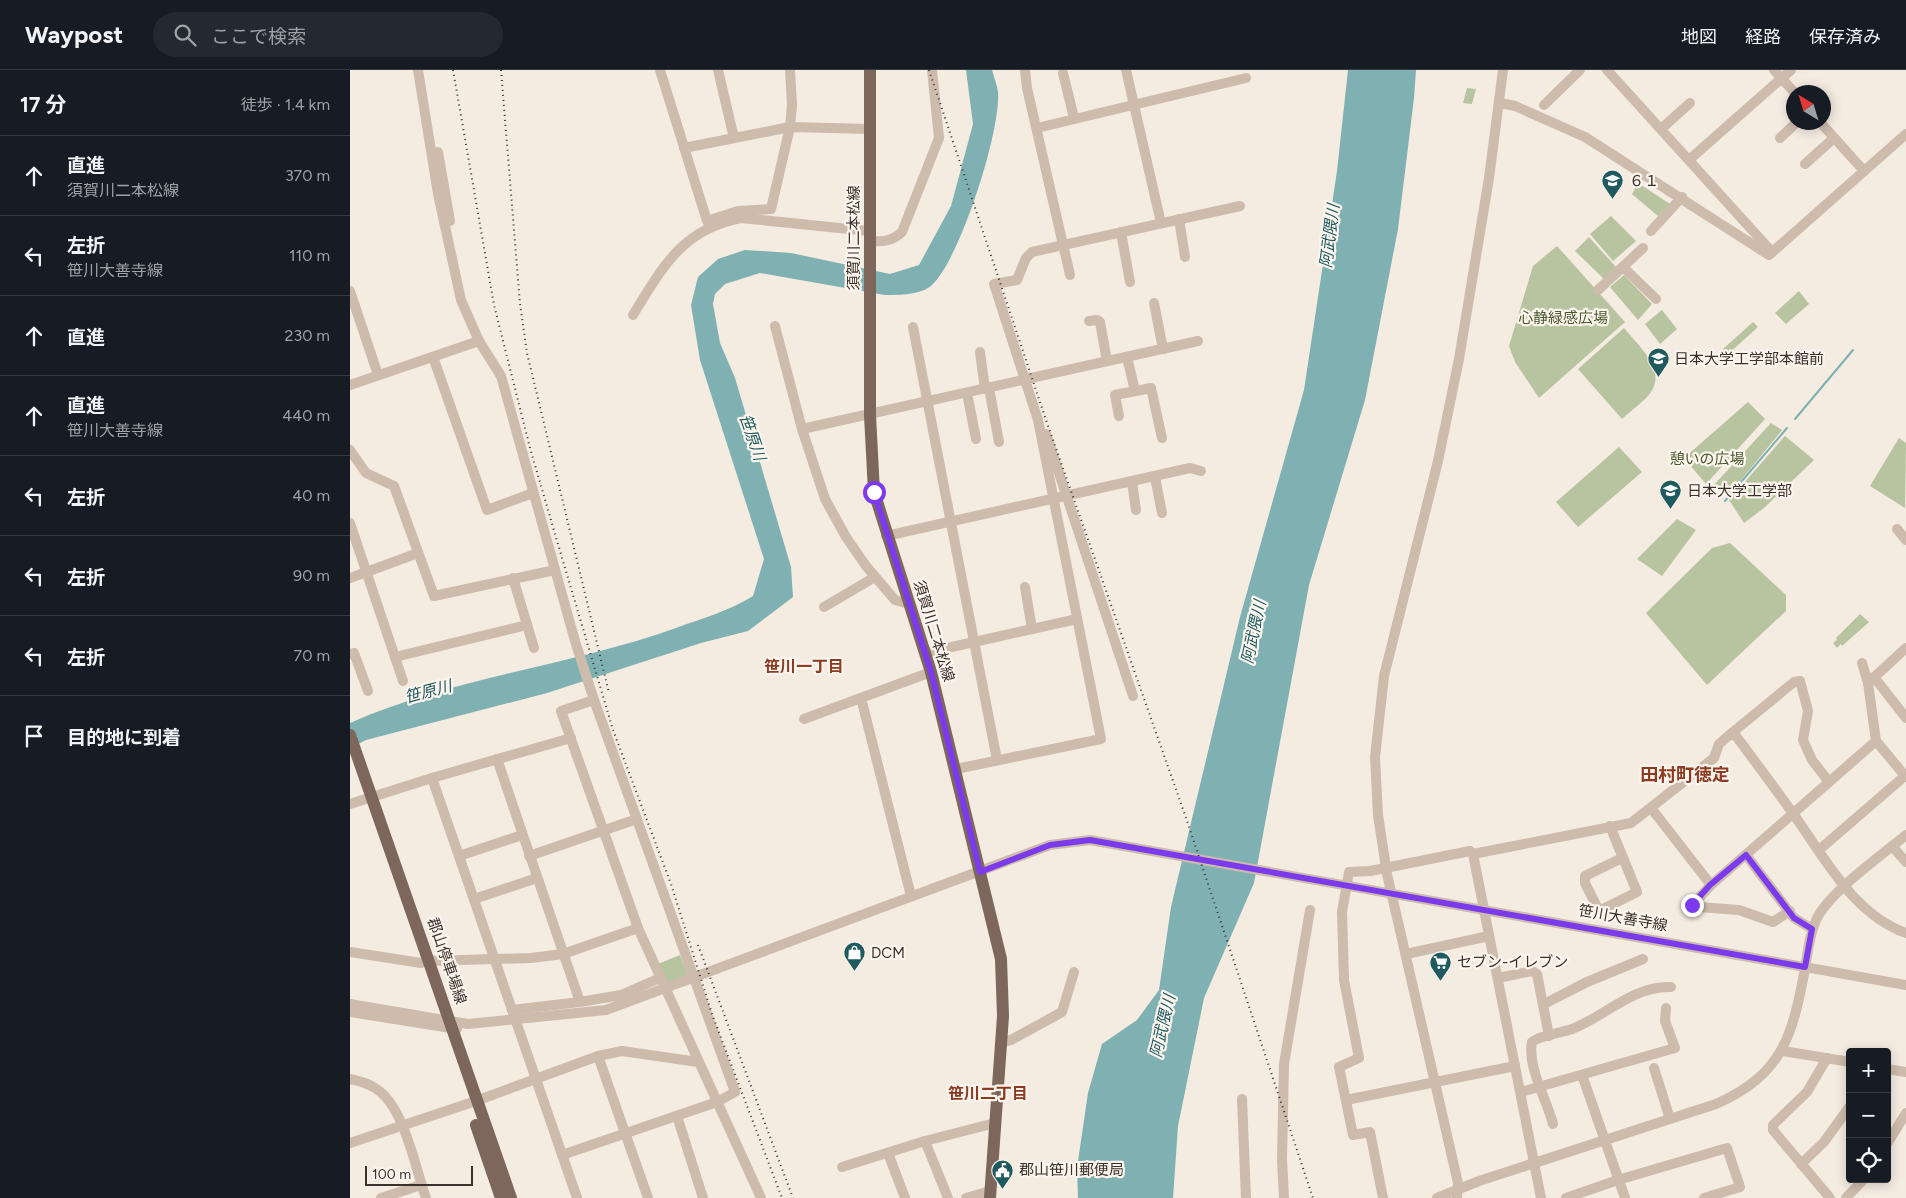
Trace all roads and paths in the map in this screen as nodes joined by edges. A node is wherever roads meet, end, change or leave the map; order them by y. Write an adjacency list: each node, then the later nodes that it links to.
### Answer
1 (418, 70): 47 (street)
2 (424, 70): 47 (street)
3 (660, 70): 36 (street)
4 (718, 70): 33 (street)
5 (790, 70): 26 (street)
6 (870, 70): 28 (main road, 須賀川二本松線)
7 (932, 70): 46 (street)
8 (1025, 70): 20 (street)
9 (1031, 70): 20 (street)
10 (1126, 70): 21 (street)
11 (1503, 70): 22 (street)
12 (1580, 70): 24 (street)
13 (1608, 70): 29 (street)
14 (1774, 70): 18 (street)
15 (1790, 70): 18 (street)
16 (1063, 73): 25 (street)
17 (1246, 78): 21 (street)
18 (1781, 78): 19 (street); 37 (street)
19 (1788, 85)
20 (1030, 101): 27 (street)
21 (1134, 103): 25 (street); 43 (street)
22 (1500, 103): 40 (street); 154 (street)
23 (1690, 103): 29 (street)
24 (1544, 105)
25 (1074, 118): 27 (street)
26 (790, 127): 28 (street); 33 (street); 36 (street)
27 (1037, 128): 48 (street)
28 (869, 129): 46 (main road, 須賀川二本松線)
29 (1661, 129): 37 (street)
30 (1788, 130): 34 (street)
31 (1827, 130): 35 (street)
32 (1906, 134): 39 (street)
33 (734, 138): 36 (street)
34 (1780, 138)
35 (1834, 138): 38 (street); 39 (street)
36 (684, 148)
37 (1689, 160): 50 (street)
38 (1805, 164)
39 (1864, 171): 50 (street)
40 (1682, 198): 44 (street); 50 (street)
41 (1240, 206): 42 (street)
42 (1179, 219): 43 (street); 51 (street)
43 (1161, 223): 45 (street)
44 (1651, 231)
45 (1121, 232): 48 (street); 54 (street)
46 (870, 240): 59 (street); 77 (main road, 須賀川二本松線)
47 (449, 245): 64 (street)
48 (1063, 245): 53 (street); 71 (street)
49 (1643, 248): 52 (street)
50 (1772, 252)
51 (1185, 257)
52 (1623, 266): 55 (street); 57 (street)
53 (1070, 274)
54 (1130, 282)
55 (1598, 290)
56 (350, 291): 70 (street)
57 (1656, 299)
58 (1154, 303): 65 (street)
59 (633, 315)
60 (1090, 321): 69 (street)
61 (775, 326): 80 (street)
62 (913, 327): 76 (street)
63 (1198, 341): 65 (street)
64 (479, 342): 67 (street); 88 (street)
65 (1163, 348): 68 (street)
66 (980, 352): 73 (street)
67 (433, 357): 70 (street); 88 (street)
68 (1127, 357): 69 (street); 74 (street)
69 (1107, 361): 71 (street)
70 (378, 375): 72 (street)
71 (1027, 379): 73 (street); 79 (street)
72 (350, 386)
73 (987, 388): 75 (street); 83 (street)
74 (1135, 391): 78 (street); 81 (street)
75 (967, 393): 76 (street); 82 (street)
76 (928, 402): 77 (street); 93 (street)
77 (870, 415): 80 (street); 96 (main road, 須賀川二本松線)
78 (1120, 416)
79 (1040, 426): 89 (street); 90 (street)
80 (802, 429): 101 (street)
81 (1162, 438)
82 (976, 439)
83 (999, 442)
84 (350, 450): 98 (street)
85 (1201, 471): 86 (street)
86 (1155, 477): 87 (street); 92 (street)
87 (1132, 482): 89 (street); 91 (street)
88 (533, 493): 99 (street)
89 (1066, 496): 90 (street); 121 (street)
90 (1053, 499): 93 (street); 107 (street)
91 (1136, 510)
92 (1162, 513)
93 (950, 522): 96 (street); 110 (street)
94 (350, 523): 100 (street)
95 (1897, 529): 97 (street)
96 (886, 536): 105 (main road, 須賀川二本松線)
97 (1906, 540)
98 (418, 553): 100 (street); 103 (street)
99 (555, 570): 103 (street); 122 (street)
100 (367, 572): 102 (street); 115 (street)
101 (875, 577): 105 (street); 106 (street)
102 (350, 578)
103 (513, 578): 108 (street)
104 (1025, 587): 109 (street)
105 (909, 604): 113 (main road, 須賀川二本松線)
106 (824, 607)
107 (1077, 620): 109 (street); 132 (street)
108 (527, 625): 111 (street); 115 (street)
109 (1032, 629): 110 (street)
110 (974, 641): 113 (street); 132 (street)
111 (534, 648)
112 (1906, 648): 118 (street)
113 (925, 653): 117 (main road, 須賀川二本松線)
114 (350, 654): 120 (street)
115 (395, 657): 119 (street)
116 (1862, 663): 118 (street)
117 (931, 672): 123 (street); 133 (main road, 須賀川二本松線)
118 (1871, 680): 124 (street); 129 (street)
119 (403, 681)
120 (368, 691)
121 (1133, 696)
122 (594, 697): 128 (street); 141 (street)
123 (861, 698): 125 (street); 159 (street)
124 (1906, 718)
125 (804, 719)
126 (1733, 732): 136 (street); 139 (street); 140 (street)
127 (350, 735): 130 (main road, 郡山停車場線)
128 (570, 738): 131 (street); 143 (street)
129 (1876, 740): 134 (street); 136 (street)
130 (353, 759): 137 (main road, 郡山停車場線)
131 (497, 759): 135 (street); 144 (street)
132 (997, 760): 133 (street)
133 (956, 769): 155 (main road, 須賀川二本松線)
134 (1906, 776): 147 (street)
135 (432, 778): 137 (street); 150 (street)
136 (1829, 782): 140 (street)
137 (368, 798): 138 (street); 173 (main road, 郡山停車場線)
138 (350, 804)
139 (1651, 808): 142 (street); 157 (street)
140 (1793, 814): 147 (street); 149 (street)
141 (637, 819): 143 (street); 207 (street)
142 (1610, 826): 148 (street); 152 (street)
143 (603, 832): 151 (street); 163 (street)
144 (522, 834): 150 (street); 151 (street)
145 (1906, 835): 146 (street)
146 (1892, 846): 153 (street); 158 (street)
147 (1819, 850): 158 (street)
148 (1473, 854): 154 (street); 167 (street)
149 (1746, 855): 157 (street); 162 (street)
150 (459, 856): 160 (street)
151 (529, 856): 156 (street)
152 (1622, 858): 152 (street)
153 (1906, 862)
154 (1386, 868): 170 (street); 205 (street)
155 (980, 872): 159 (street); 166 (street); 174 (street, 笹川大善寺線); 188 (main road, 須賀川二本松線)
156 (537, 878): 160 (street); 169 (street)
157 (1710, 885): 162 (street)
158 (1845, 887): 164 (street); 165 (street)
159 (911, 896): 166 (street)
160 (474, 900): 171 (street)
161 (1310, 910): 242 (street)
162 (1790, 912): 164 (street)
163 (638, 928): 169 (street); 176 (street)
164 (1812, 929): 174 (street)
165 (1906, 933)
166 (815, 936): 185 (street)
167 (1489, 936): 170 (street); 177 (street)
168 (350, 952): 173 (street)
169 (563, 954): 171 (street); 180 (street)
170 (1406, 954): 201 (street)
171 (494, 959): 173 (street); 185 (street)
172 (1643, 959): 182 (street)
173 (425, 962): 186 (main road, 郡山停車場線)
174 (1805, 967): 178 (street, 笹川大善寺線); 189 (street)
175 (1074, 972): 188 (street)
176 (660, 978): 180 (street); 193 (street)
177 (1498, 978): 182 (street); 194 (street)
178 (1906, 985)
179 (1671, 987): 187 (street)
180 (580, 1002): 185 (street)
181 (350, 1004): 186 (street)
182 (1544, 1004): 187 (street)
183 (1666, 1008): 198 (street)
184 (350, 1012): 186 (street)
185 (514, 1019): 186 (street); 200 (street)
186 (447, 1024): 206 (main road, 郡山停車場線)
187 (1550, 1036): 202 (street)
188 (1002, 1042): 212 (main road, 須賀川二本松線)
189 (1783, 1051): 191 (street); 211 (street)
190 (598, 1056): 193 (street); 200 (street); 215 (street)
191 (1827, 1058): 192 (street); 223 (street)
192 (1846, 1061)
193 (698, 1062): 207 (street)
194 (1515, 1066): 201 (street); 203 (street)
195 (1654, 1068): 211 (street)
196 (1891, 1070): 197 (street)
197 (1906, 1072)
198 (1582, 1075): 202 (street); 217 (street)
199 (350, 1079): 214 (street)
200 (536, 1079): 206 (street); 221 (street)
201 (1435, 1081): 205 (street); 229 (street)
202 (1539, 1087): 203 (street); 213 (street)
203 (1521, 1092): 222 (street)
204 (1242, 1099): 241 (street)
205 (1346, 1100): 243 (street)
206 (472, 1102): 214 (street); 232 (main road, 郡山停車場線); 233 (main road, 郡山停車場線)
207 (717, 1102): 210 (street); 237 (street)
208 (1846, 1112): 223 (street)
209 (1906, 1114): 216 (street)
210 (677, 1116): 215 (street); 236 (street)
211 (1670, 1119): 217 (street)
212 (995, 1123): 218 (street); 228 (main road, 須賀川二本松線)
213 (1553, 1124)
214 (401, 1125): 219 (street); 227 (street)
215 (625, 1133): 221 (street); 235 (street)
216 (1891, 1138)
217 (1605, 1140): 222 (street); 225 (street)
218 (926, 1141): 220 (street); 239 (street)
219 (350, 1143)
220 (888, 1153): 224 (street); 238 (street)
221 (562, 1155): 234 (street)
222 (1535, 1163): 229 (street); 245 (street)
223 (1801, 1164): 249 (street)
224 (842, 1167)
225 (1618, 1180): 246 (street); 247 (street); 248 (street)
226 (1860, 1183): 250 (street)
227 (421, 1185): 230 (street); 231 (street)
228 (990, 1194): 240 (street)
229 (1458, 1194): 244 (street)
230 (381, 1198)
231 (426, 1198)
232 (501, 1198)
233 (511, 1198)
234 (577, 1198)
235 (648, 1198)
236 (703, 1198)
237 (761, 1198)
238 (905, 1198)
239 (948, 1198)
240 (966, 1198)
241 (1246, 1198)
242 (1284, 1198)
243 (1382, 1198)
244 (1437, 1198)
245 (1541, 1198)
246 (1566, 1198)
247 (1625, 1198)
248 (1704, 1198)
249 (1830, 1198)
250 (1846, 1198)

